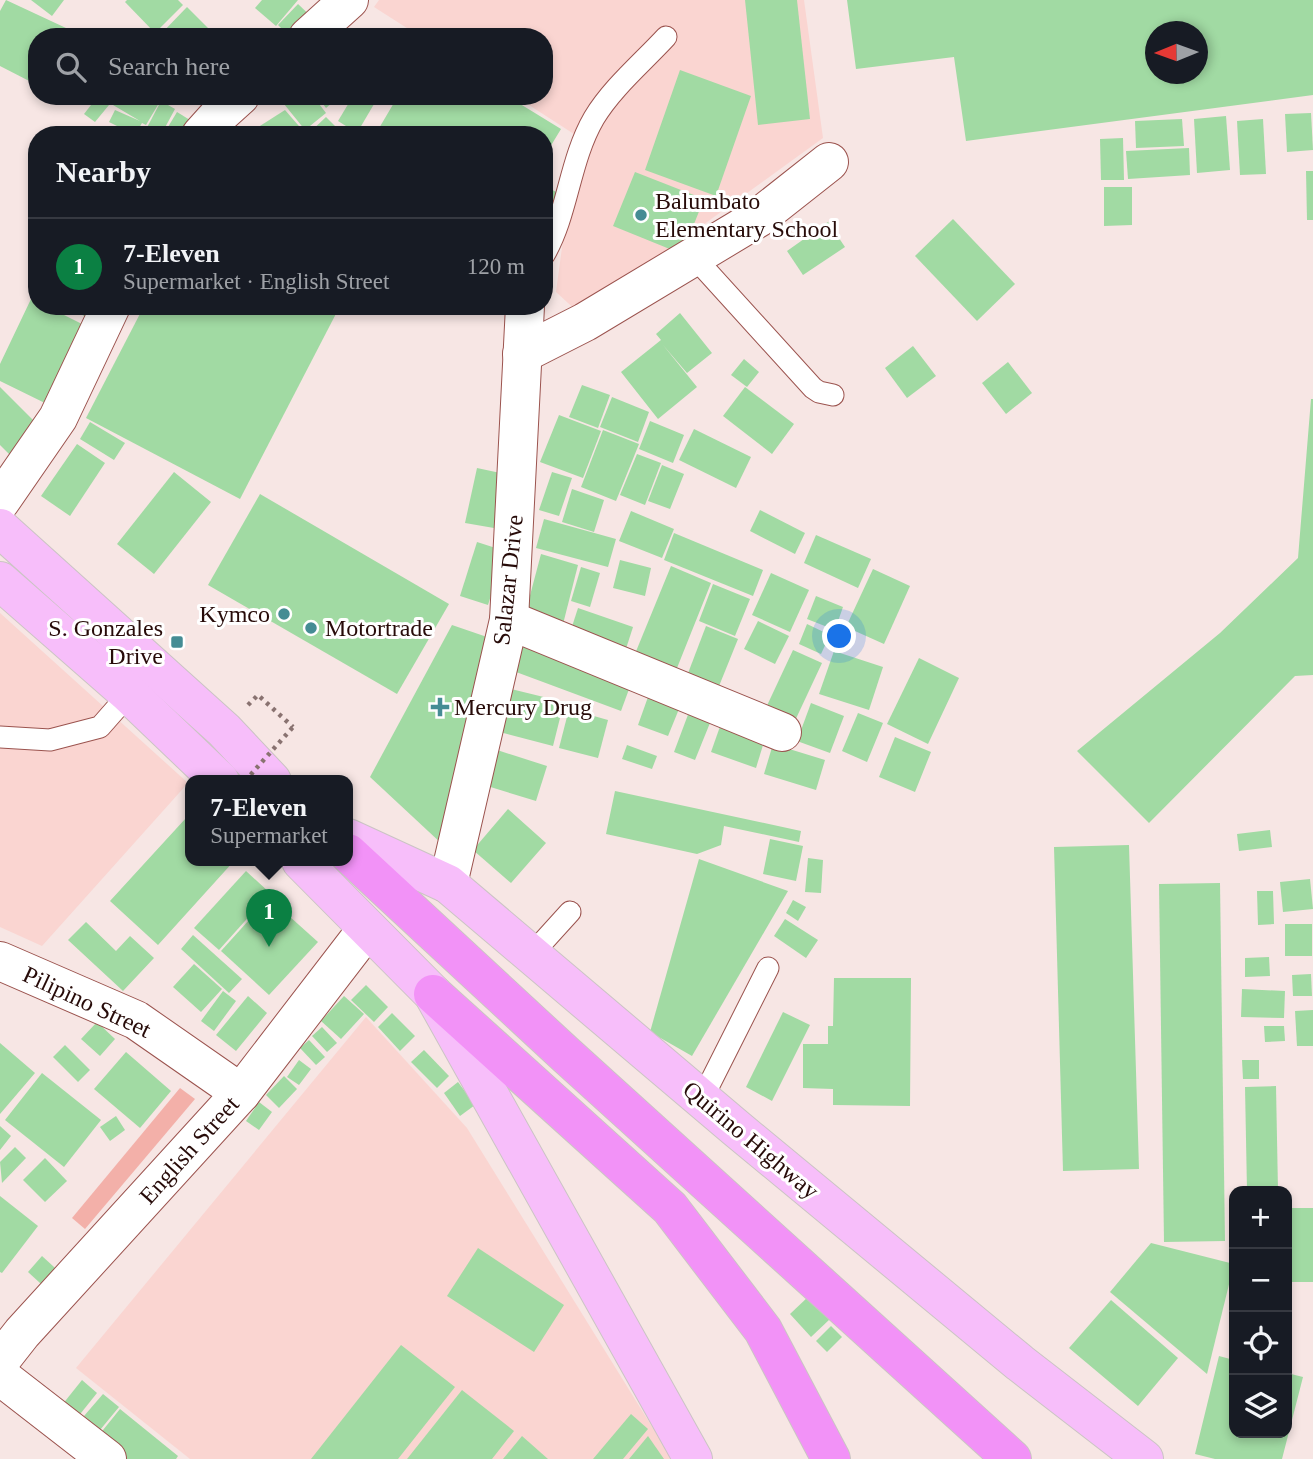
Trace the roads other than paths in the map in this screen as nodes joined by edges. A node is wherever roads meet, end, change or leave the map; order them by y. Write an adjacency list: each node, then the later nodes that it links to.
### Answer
1 (349, 0): 2 (street)
2 (319, 28)
3 (666, 37): 7 (lane)
4 (230, 105): 5 (street)
5 (209, 126)
6 (829, 162): 8 (street)
7 (553, 238)
8 (694, 257): 11 (street); 12 (lane)
9 (107, 315): 13 (street)
10 (524, 315): 11 (street, Salazar Drive)
11 (522, 354): 16 (street, Salazar Drive)
12 (833, 395)
13 (0, 502)
14 (0, 528): 21 (main road)
15 (0, 581): 17 (main road)
16 (509, 620): 18 (street); 25 (street, Salazar Drive)
17 (129, 694): 19 (lane); 20 (main road)
18 (782, 732)
19 (0, 737)
20 (214, 775)
21 (266, 775)
22 (353, 840): 25 (main road, Quirino Highway)
23 (353, 858): 39 (highway)
24 (306, 866): 27 (main road)
25 (448, 884): 28 (main road, Quirino Highway)
26 (570, 912): 28 (lane)
27 (367, 929): 31 (main road); 32 (street, English Street)
28 (531, 955): 33 (main road, Quirino Highway)
29 (0, 961): 32 (street, Pilipino Street)
30 (768, 968): 33 (lane)
31 (433, 994): 37 (main road); 38 (highway)
32 (241, 1093): 34 (street, English Street)
33 (702, 1100): 40 (main road, Quirino Highway)
34 (7, 1336)
35 (0, 1376): 36 (street)
36 (107, 1459)
37 (693, 1459)
38 (831, 1459)
39 (1012, 1459)
40 (1144, 1459)

